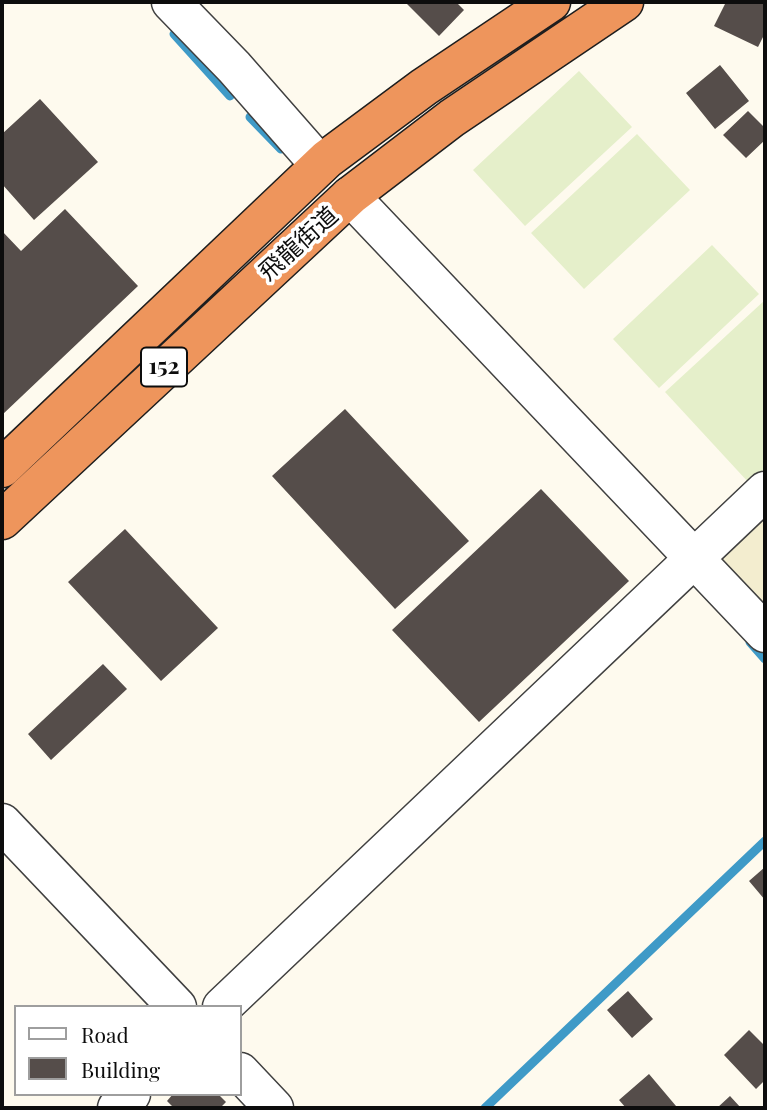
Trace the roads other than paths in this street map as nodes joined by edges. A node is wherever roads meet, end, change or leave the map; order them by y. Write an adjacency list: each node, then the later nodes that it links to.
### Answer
1 (171, 2): 4 (street)
2 (551, 2): 4 (highway, 飛龍街道 / 152)
3 (624, 2): 5 (highway, 飛龍街道 / 152)
4 (310, 174): 6 (highway, 飛龍街道 / 152)
5 (341, 206): 8 (highway, 飛龍街道 / 152); 9 (street)
6 (2, 468)
7 (765, 491): 9 (street)
8 (2, 520)
9 (682, 571): 10 (street); 13 (street)
10 (765, 633)
11 (2, 823): 12 (street)
12 (175, 1005)
13 (224, 1005)
14 (242, 1074): 15 (street)
15 (274, 1108)

